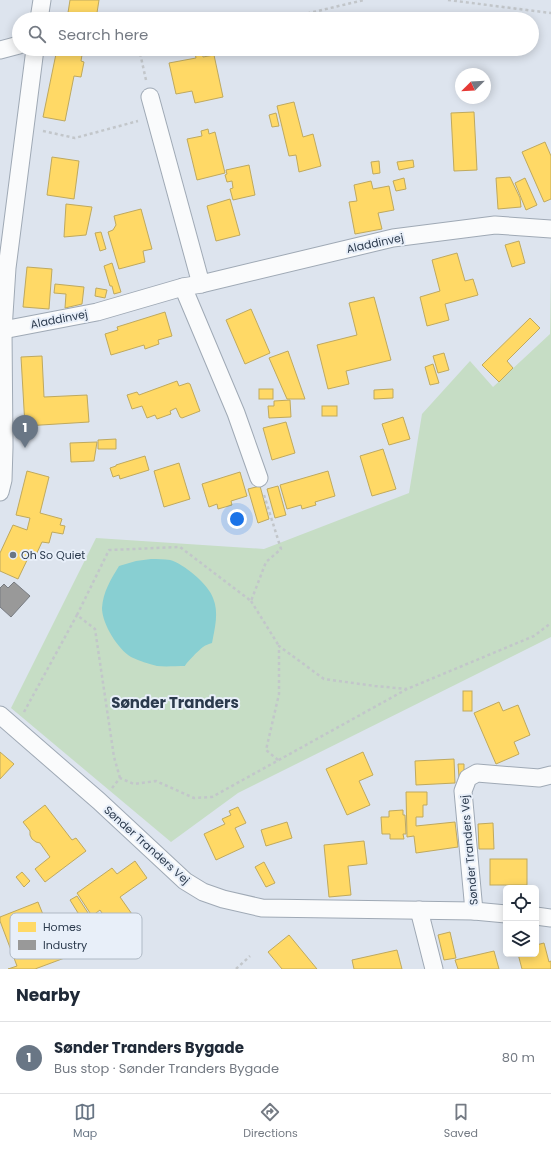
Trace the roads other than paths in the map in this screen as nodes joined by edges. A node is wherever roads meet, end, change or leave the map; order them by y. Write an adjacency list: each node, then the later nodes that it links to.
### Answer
1 (42, 0): 2 (street)
2 (40, 12)
3 (12, 47): 4 (street)
4 (0, 50)
5 (34, 56): 10 (street)
6 (150, 97): 8 (street)
7 (551, 228): 8 (street, Aladdinvej)
8 (201, 284): 9 (street, Aladdinvej)
9 (183, 287): 10 (street, Aladdinvej); 11 (street)
10 (3, 330): 12 (street)
11 (259, 478)
12 (0, 492)
13 (0, 715): 15 (street, Sønder Tranders Vej)
14 (551, 775): 16 (street, Sønder Tranders Vej)
15 (420, 910): 16 (street, Sønder Tranders Vej); 20 (street)
16 (474, 911): 17 (street, Sønder Tranders Vej)
17 (503, 914)
18 (539, 916): 19 (street)
19 (551, 918)
20 (434, 969)

